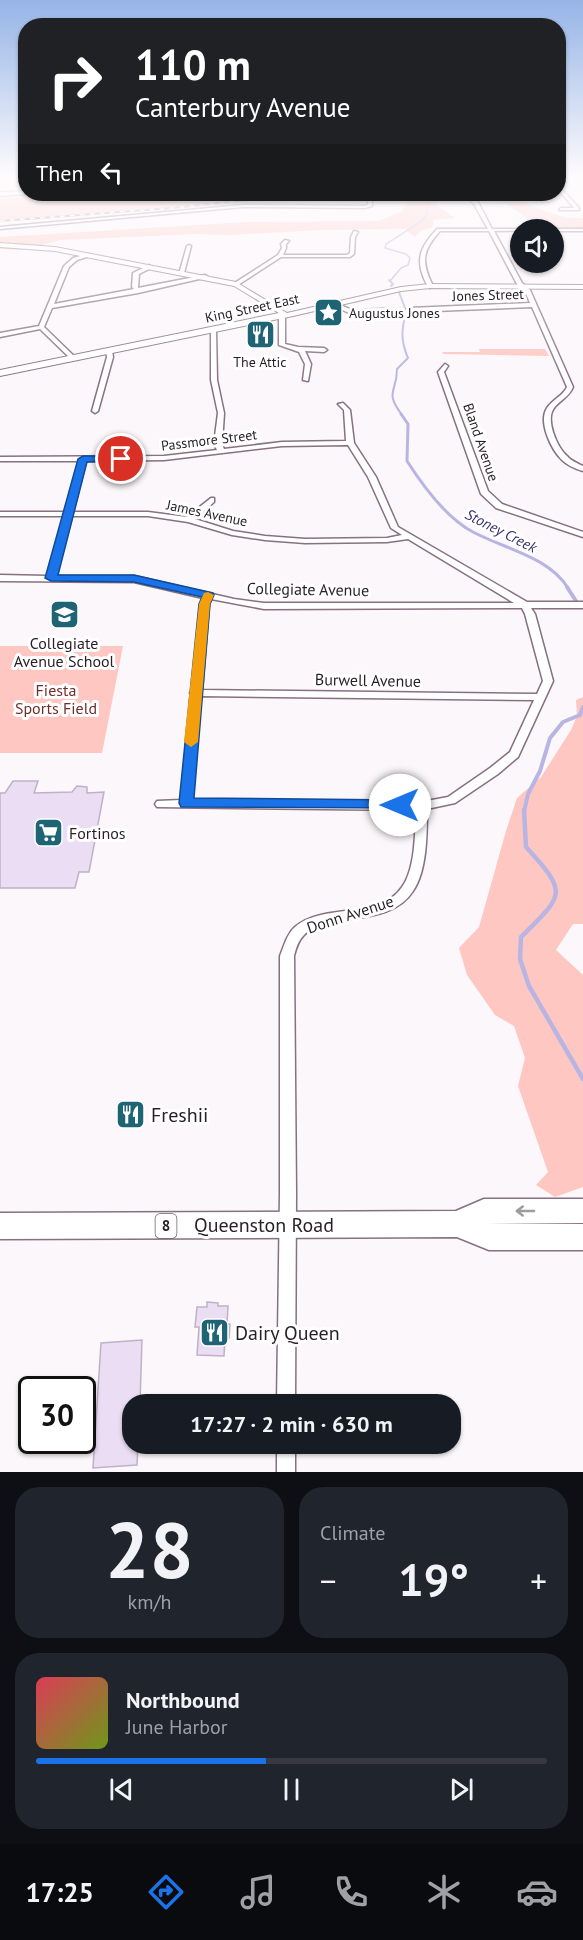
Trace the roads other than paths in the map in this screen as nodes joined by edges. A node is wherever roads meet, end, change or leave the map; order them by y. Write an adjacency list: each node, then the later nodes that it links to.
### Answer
1 (10, 246): 7 (main road)
2 (189, 246): 10 (street)
3 (283, 246): 8 (street)
4 (352, 246): 8 (street)
5 (427, 246): 13 (street)
6 (499, 246): 14 (street)
7 (88, 255): 9 (main road); 19 (street)
8 (280, 256): 12 (street)
9 (149, 267): 10 (main road); 16 (street)
10 (181, 273): 11 (main road)
11 (205, 277): 12 (main road); 16 (street)
12 (236, 284): 22 (main road)
13 (430, 286): 14 (main road, King Street East); 17 (main road, King Street East)
14 (525, 287): 15 (main road, King Street East); 18 (street)
15 (583, 287)
16 (138, 291): 19 (street)
17 (334, 304): 21 (street); 22 (main road, King Street East)
18 (533, 305): 20 (street, Jones Street); 39 (street)
19 (52, 306): 23 (street)
20 (409, 310)
21 (384, 311)
22 (282, 316): 24 (main road, King Street East); 26 (street)
23 (41, 327): 25 (street); 29 (street)
24 (213, 330): 28 (main road, King Street East); 36 (street)
25 (0, 335)
26 (298, 349): 27 (street); 32 (street)
27 (324, 350)
28 (109, 351): 29 (main road, King Street East); 34 (street)
29 (73, 358): 31 (main road, King Street East)
30 (445, 366): 44 (street, Bland Avenue)
31 (0, 373)
32 (306, 380)
33 (341, 404): 35 (street)
34 (95, 411)
35 (350, 443): 36 (street, Passmore Street); 45 (street)
36 (221, 450): 38 (street, Passmore Street)
37 (0, 459): 38 (street, Passmore Street)
38 (83, 459): 41 (street)
39 (583, 470)
40 (212, 500): 43 (street)
41 (68, 513): 42 (street, James Avenue); 43 (street, James Avenue); 47 (street)
42 (0, 514)
43 (189, 520): 45 (street, James Avenue)
44 (583, 535)
45 (407, 537): 49 (street)
46 (0, 578): 47 (street, Collegiate Avenue)
47 (51, 578): 48 (street, Collegiate Avenue)
48 (208, 595): 49 (street, Collegiate Avenue); 51 (street)
49 (525, 605): 50 (street, Collegiate Avenue); 52 (street)
50 (583, 605)
51 (195, 693): 52 (street, Burwell Avenue); 53 (street)
52 (541, 697): 55 (street)
53 (186, 803): 54 (street); 55 (street)
54 (161, 804)
55 (421, 806): 59 (street, Donn Avenue)
56 (583, 1211): 57 (main road, Queenston Road / 8, one-way to 57)
57 (457, 1224): 59 (main road, Queenston Road / 8); 60 (main road, Queenston Road / 8)
58 (0, 1226): 59 (main road, Queenston Road / 8)
59 (288, 1226): 61 (street, Donn Avenue)
60 (583, 1237)
61 (286, 1394)
62 (286, 1454): 63 (street)
63 (286, 1472)

